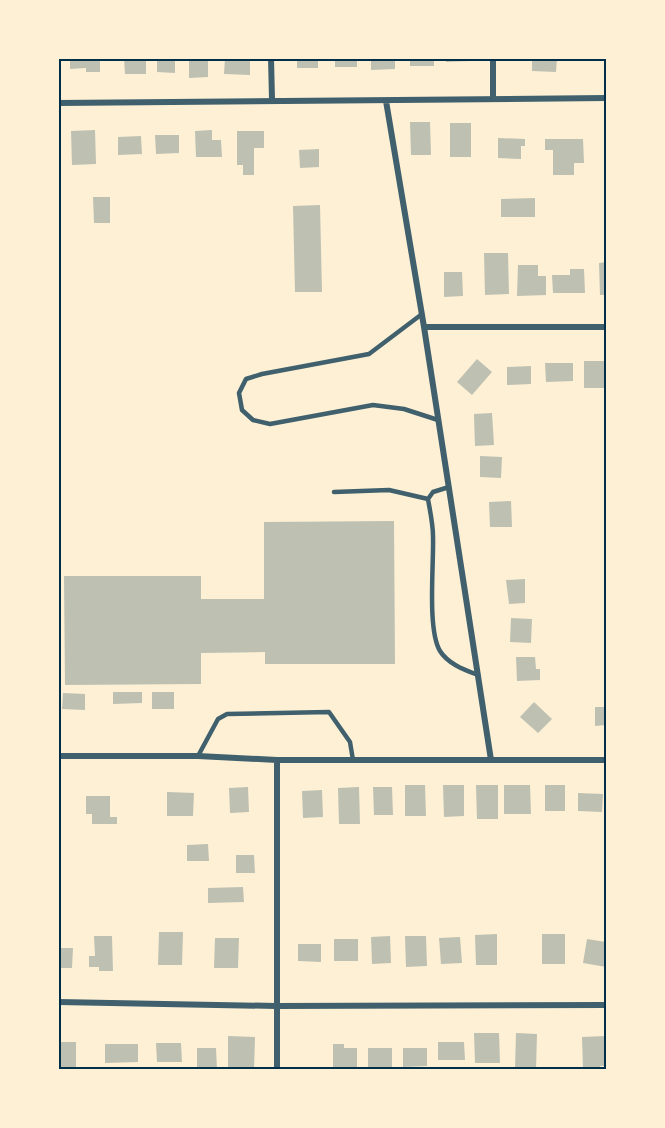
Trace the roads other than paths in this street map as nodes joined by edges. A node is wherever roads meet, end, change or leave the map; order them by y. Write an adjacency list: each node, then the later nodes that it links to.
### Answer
1 (271, 58): 4 (street)
2 (493, 58): 5 (street)
3 (606, 98): 5 (street)
4 (272, 99): 6 (street); 7 (street)
5 (494, 99): 6 (street)
6 (386, 101): 8 (street)
7 (58, 103)
8 (422, 314): 9 (street); 11 (lane)
9 (424, 327): 10 (street); 11 (street)
10 (606, 327)
11 (438, 420): 12 (street)
12 (449, 487): 14 (lane); 15 (street)
13 (334, 492): 14 (lane)
14 (428, 499): 15 (lane)
15 (479, 675): 20 (street)
16 (58, 756): 17 (street)
17 (198, 756): 18 (street); 19 (lane)
18 (277, 760): 19 (street); 24 (street)
19 (353, 760): 20 (street)
20 (491, 760): 21 (street)
21 (606, 760)
22 (58, 1002): 24 (street)
23 (606, 1005): 24 (street)
24 (276, 1006): 25 (street)
25 (276, 1070)

